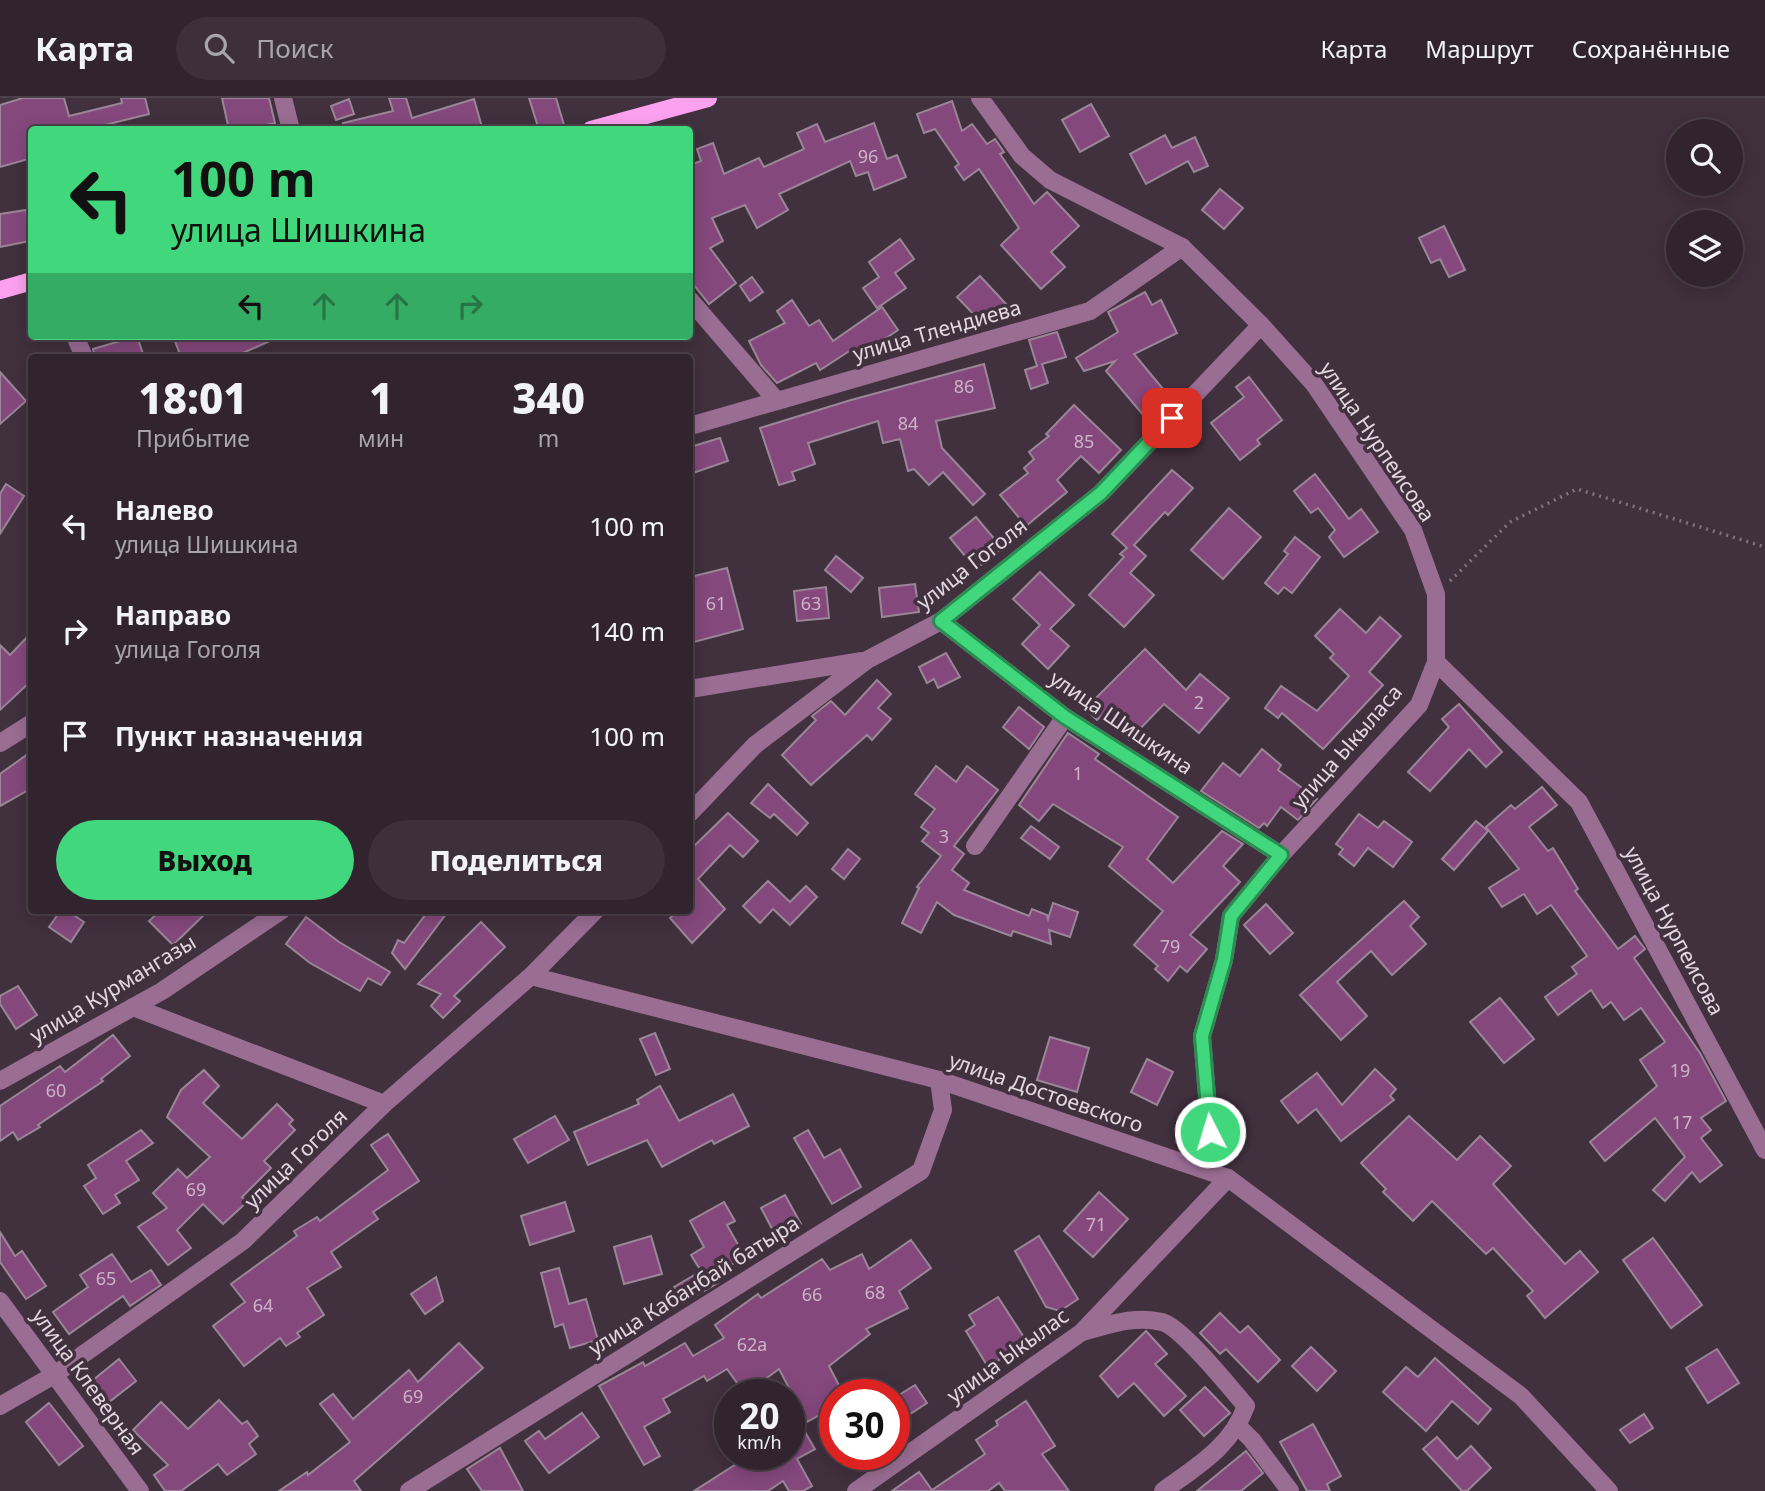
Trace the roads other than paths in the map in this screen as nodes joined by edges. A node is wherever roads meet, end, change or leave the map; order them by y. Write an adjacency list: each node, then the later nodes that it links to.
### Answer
1 (283, 98): 4 (street)
2 (708, 98): 5 (main road)
3 (980, 98): 6 (street, улица Нурпеисова)
4 (290, 126)
5 (607, 126)
6 (1182, 247): 10 (street, улица Нурпеисова); 11 (street, улица Тлендиева)
7 (28, 282): 8 (main road)
8 (0, 290)
9 (693, 303): 11 (street)
10 (1261, 325): 13 (street, улица Гоголя); 15 (street, улица Нурпеисова)
11 (777, 401): 12 (street, улица Тлендиева)
12 (693, 425)
13 (941, 621): 14 (street, улица Гоголя); 17 (street, улица Шишкина)
14 (867, 660): 16 (street); 20 (street, улица Гоголя)
15 (1436, 662): 22 (street, улица Ыкыласа); 30 (street, улица Нурпеисова)
16 (693, 689)
17 (1065, 717): 21 (street); 22 (street, улица Шишкина)
18 (28, 726): 19 (street)
19 (0, 743)
20 (693, 810)
21 (975, 846)
22 (1281, 855): 31 (street)
23 (276, 914): 26 (street, улица Курмангазы)
24 (592, 914): 25 (street, улица Гоголя)
25 (531, 976): 27 (street, улица Достоевского); 29 (street, улица Гоголя)
26 (133, 1007): 28 (street, улица Курмангазы); 29 (street)
27 (939, 1080): 31 (street, улица Достоевского); 39 (street, улица Кабанбай батыра)
28 (0, 1081)
29 (384, 1104): 35 (street, улица Гоголя)
30 (1765, 1150)
31 (1205, 1170): 32 (street, улица Достоевского)
32 (1228, 1178): 34 (street, улица Ыкылас); 43 (street, улица Достоевского)
33 (0, 1301): 35 (street, улица Клеверная)
34 (1082, 1332): 37 (street); 40 (street, улица Ыкылас)
35 (54, 1375): 36 (street, улица Гоголя); 38 (street, улица Клеверная)
36 (0, 1406)
37 (1239, 1427): 41 (street); 42 (street)
38 (140, 1491)
39 (410, 1491)
40 (856, 1491)
41 (1163, 1491)
42 (1290, 1491)
43 (1609, 1491)

